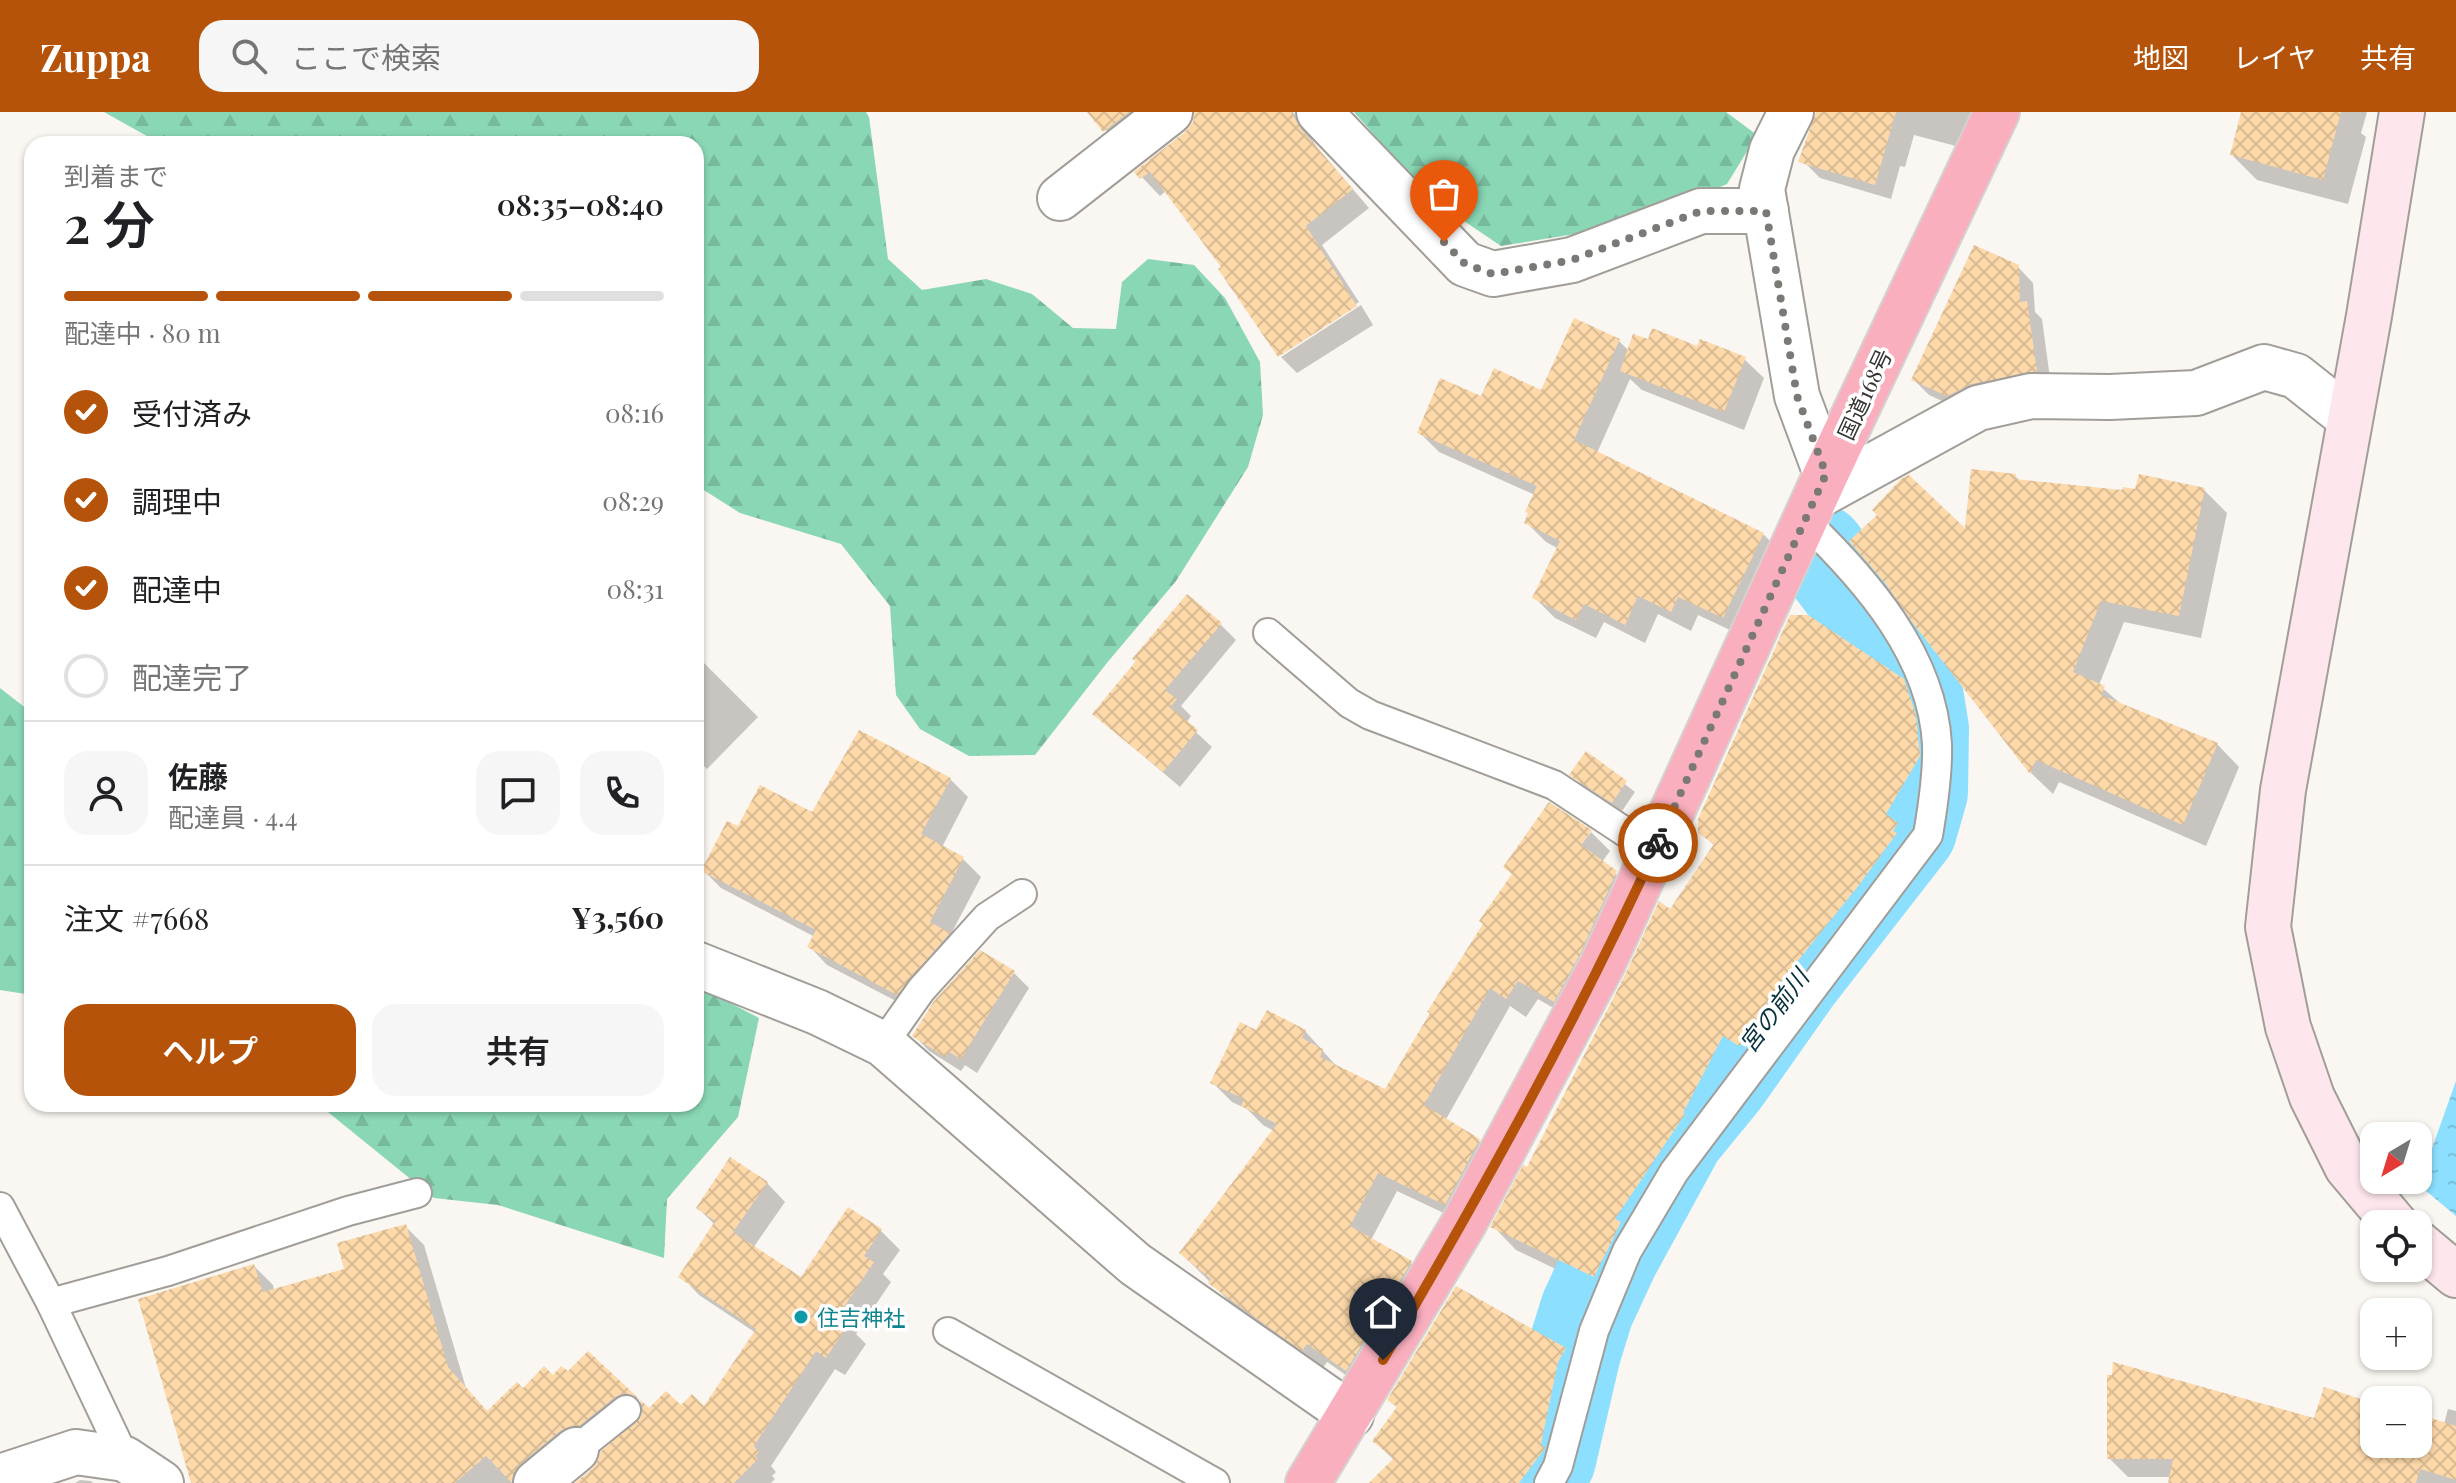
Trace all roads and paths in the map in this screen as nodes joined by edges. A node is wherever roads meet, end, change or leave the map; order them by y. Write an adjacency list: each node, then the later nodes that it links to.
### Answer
1 (1170, 112): 6 (street)
2 (1319, 112): 7 (street)
3 (1791, 112): 7 (street)
4 (1997, 112): 9 (highway, 国道168号)
5 (2402, 112): 8 (street)
6 (1060, 198)
7 (1766, 211): 9 (street)
8 (2349, 418): 9 (street); 17 (street)
9 (1816, 497): 11 (highway, 国道168号); 31 (lane)
10 (1268, 633): 11 (lane)
11 (1654, 851): 23 (highway, 国道168号)
12 (1022, 894): 14 (lane)
13 (704, 967): 14 (street)
14 (883, 1044): 23 (street)
15 (417, 1193): 20 (lane)
16 (0, 1207): 20 (lane)
17 (2383, 1210)
18 (2432, 1255): 19 (street)
19 (2456, 1275)
20 (51, 1303): 25 (lane)
21 (948, 1332): 29 (lane)
22 (626, 1410): 24 (lane)
23 (1351, 1415): 30 (highway, 国道168号)
24 (576, 1450): 28 (street)
25 (125, 1459): 26 (street); 27 (street)
26 (0, 1477)
27 (161, 1483)
28 (536, 1483)
29 (1215, 1483)
30 (1308, 1483)
31 (1549, 1483)

